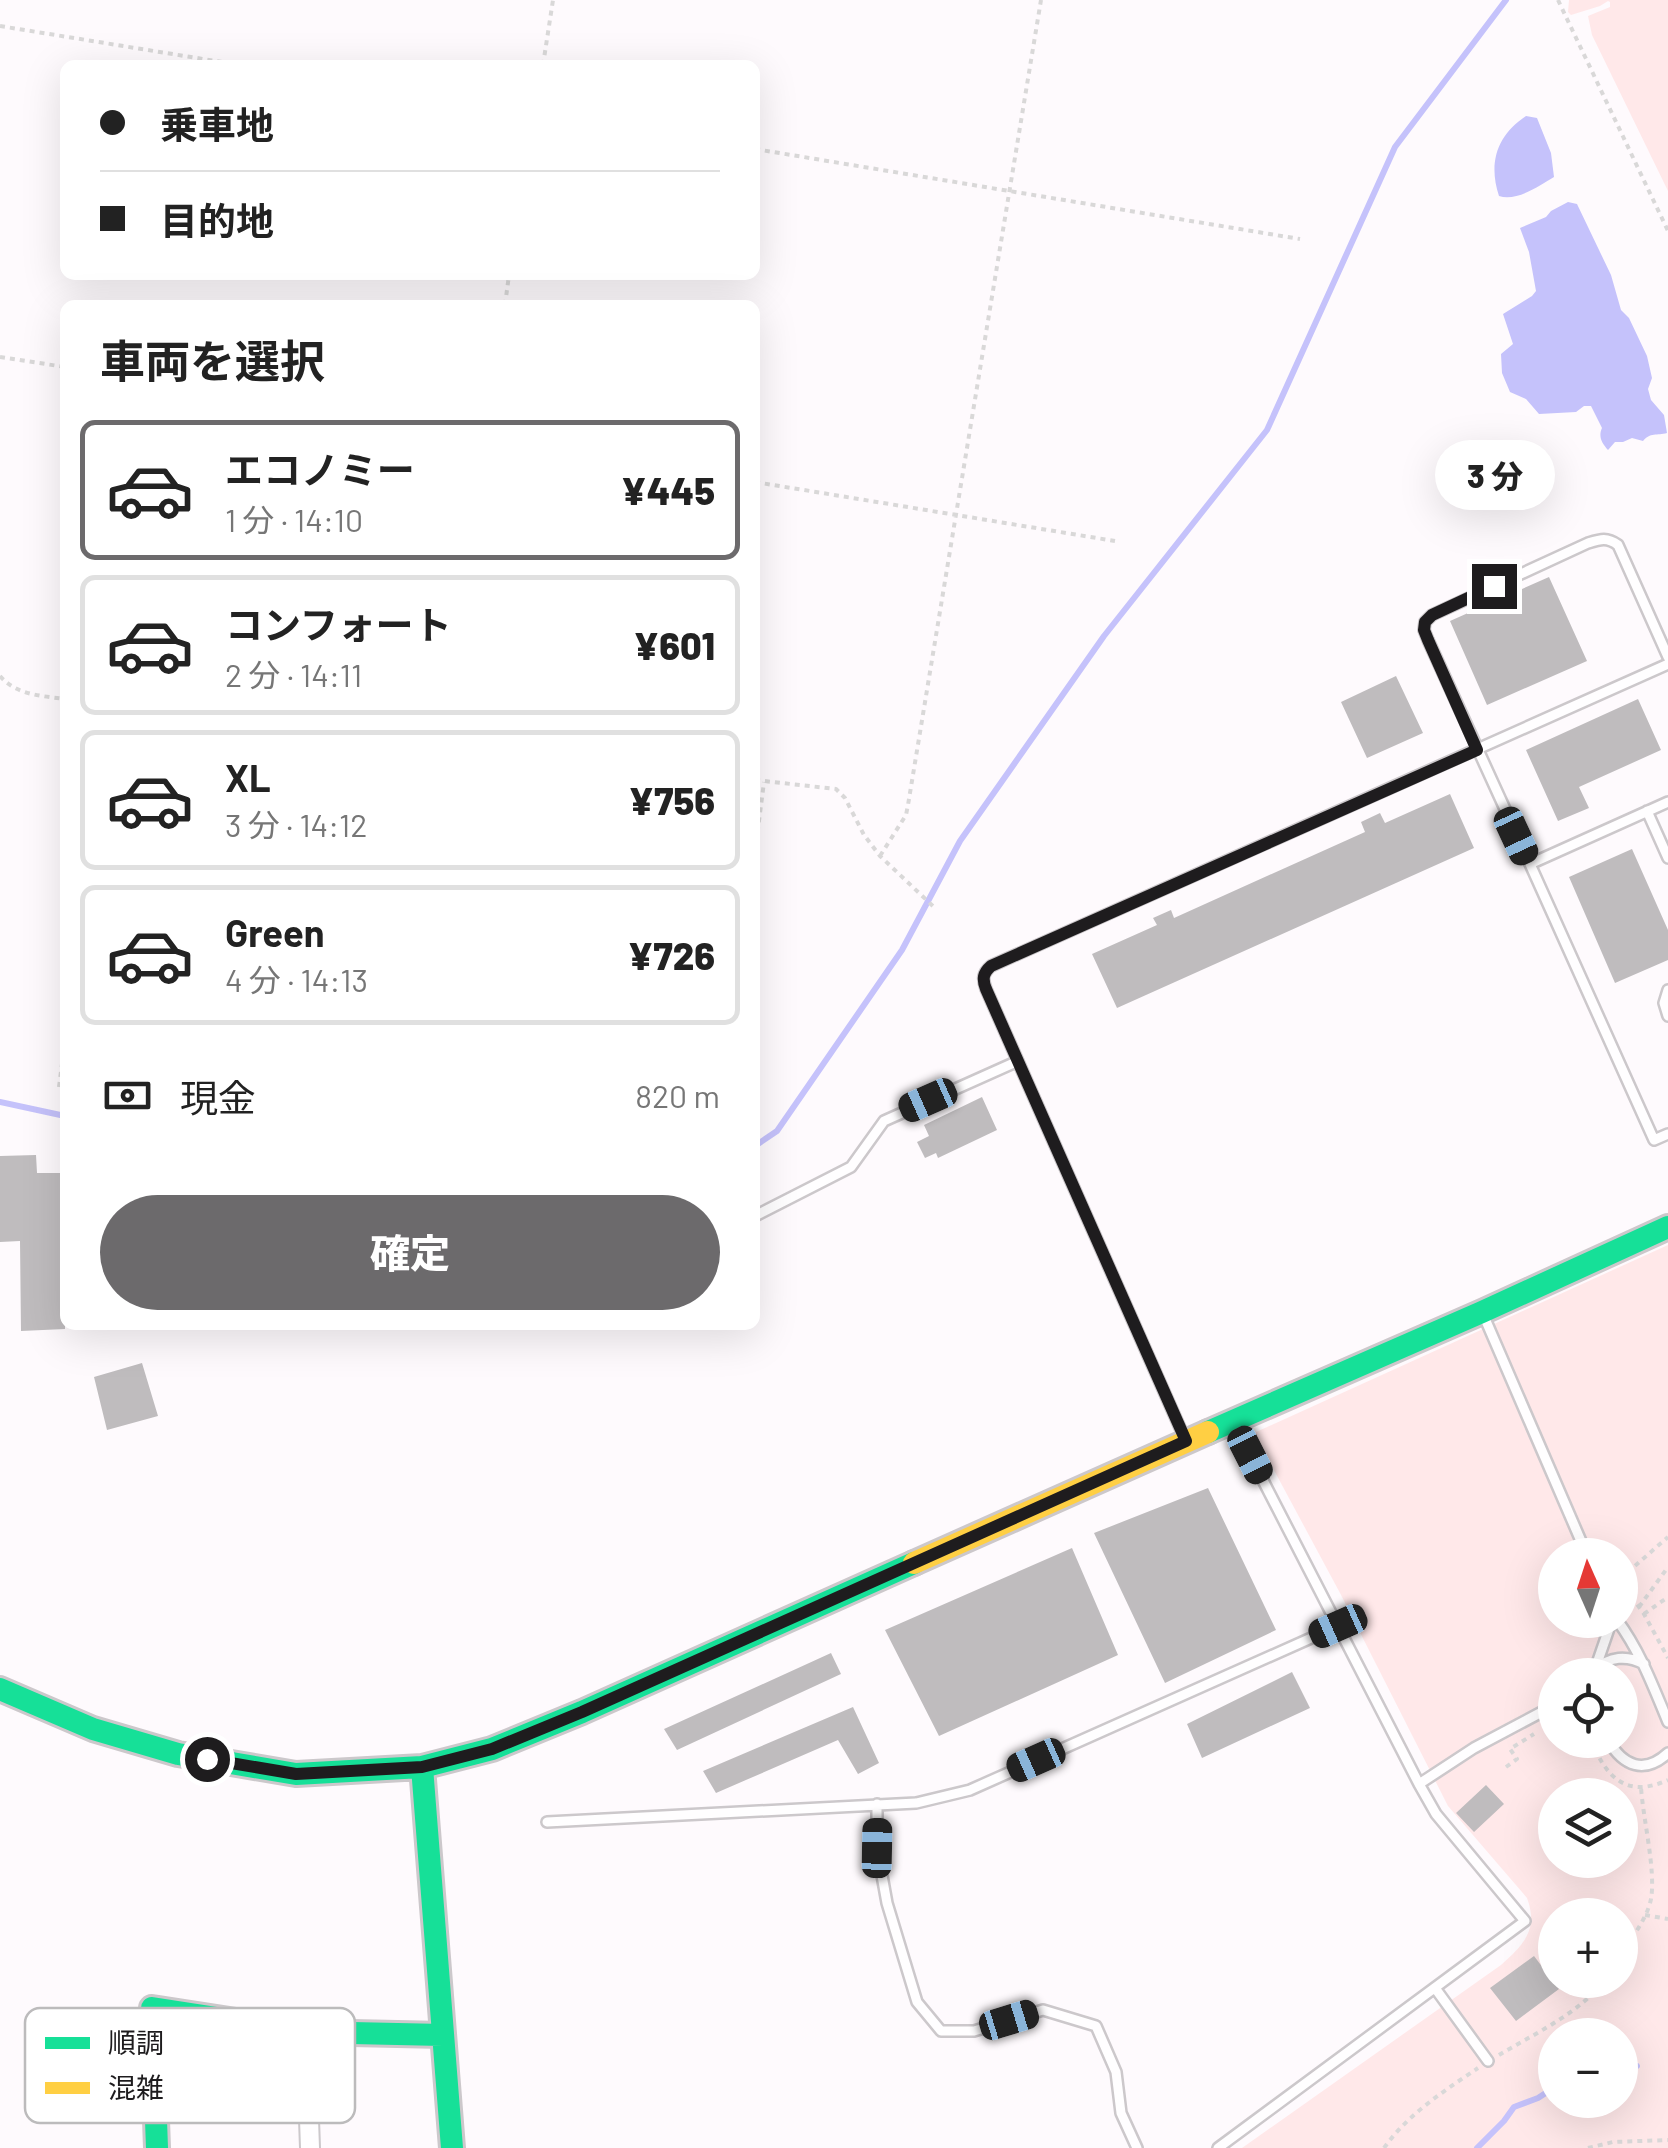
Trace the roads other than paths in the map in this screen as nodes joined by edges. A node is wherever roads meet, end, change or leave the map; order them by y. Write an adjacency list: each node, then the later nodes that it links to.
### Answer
1 (1668, 661): 2 (lane); 2 (lane)
2 (1477, 750): 6 (lane); 9 (lane)
3 (1668, 802): 4 (lane)
4 (1647, 811): 5 (lane); 6 (lane)
5 (1668, 858)
6 (1530, 864): 10 (lane)
7 (1668, 990): 8 (lane)
8 (1668, 1016)
9 (1018, 1061): 11 (lane); 15 (lane)
10 (1668, 1134)
11 (760, 1214)
12 (1668, 1227): 13 (street)
13 (1482, 1312): 14 (street); 16 (lane)
14 (1232, 1421): 15 (street); 17 (lane)
15 (1186, 1441): 26 (street)
16 (1580, 1538)
17 (1338, 1626): 27 (lane); 28 (lane)
18 (1630, 1638): 20 (lane)
19 (1638, 1662): 20 (lane)
20 (1644, 1664): 23 (lane)
21 (0, 1688): 26 (street)
22 (1538, 1714): 27 (lane)
23 (1668, 1722)
24 (1668, 1754): 25 (lane)
25 (1622, 1758)
26 (422, 1767): 32 (street)
27 (1418, 1784): 30 (lane)
28 (878, 1804): 29 (lane); 39 (lane)
29 (547, 1822)
30 (1435, 1988): 33 (lane); 40 (lane)
31 (355, 2033): 32 (street)
32 (443, 2036): 38 (street)
33 (1488, 2061)
34 (157, 2123): 36 (street)
35 (309, 2123): 37 (street)
36 (158, 2148)
37 (310, 2148)
38 (452, 2148)
39 (1137, 2148)
40 (1218, 2148)

